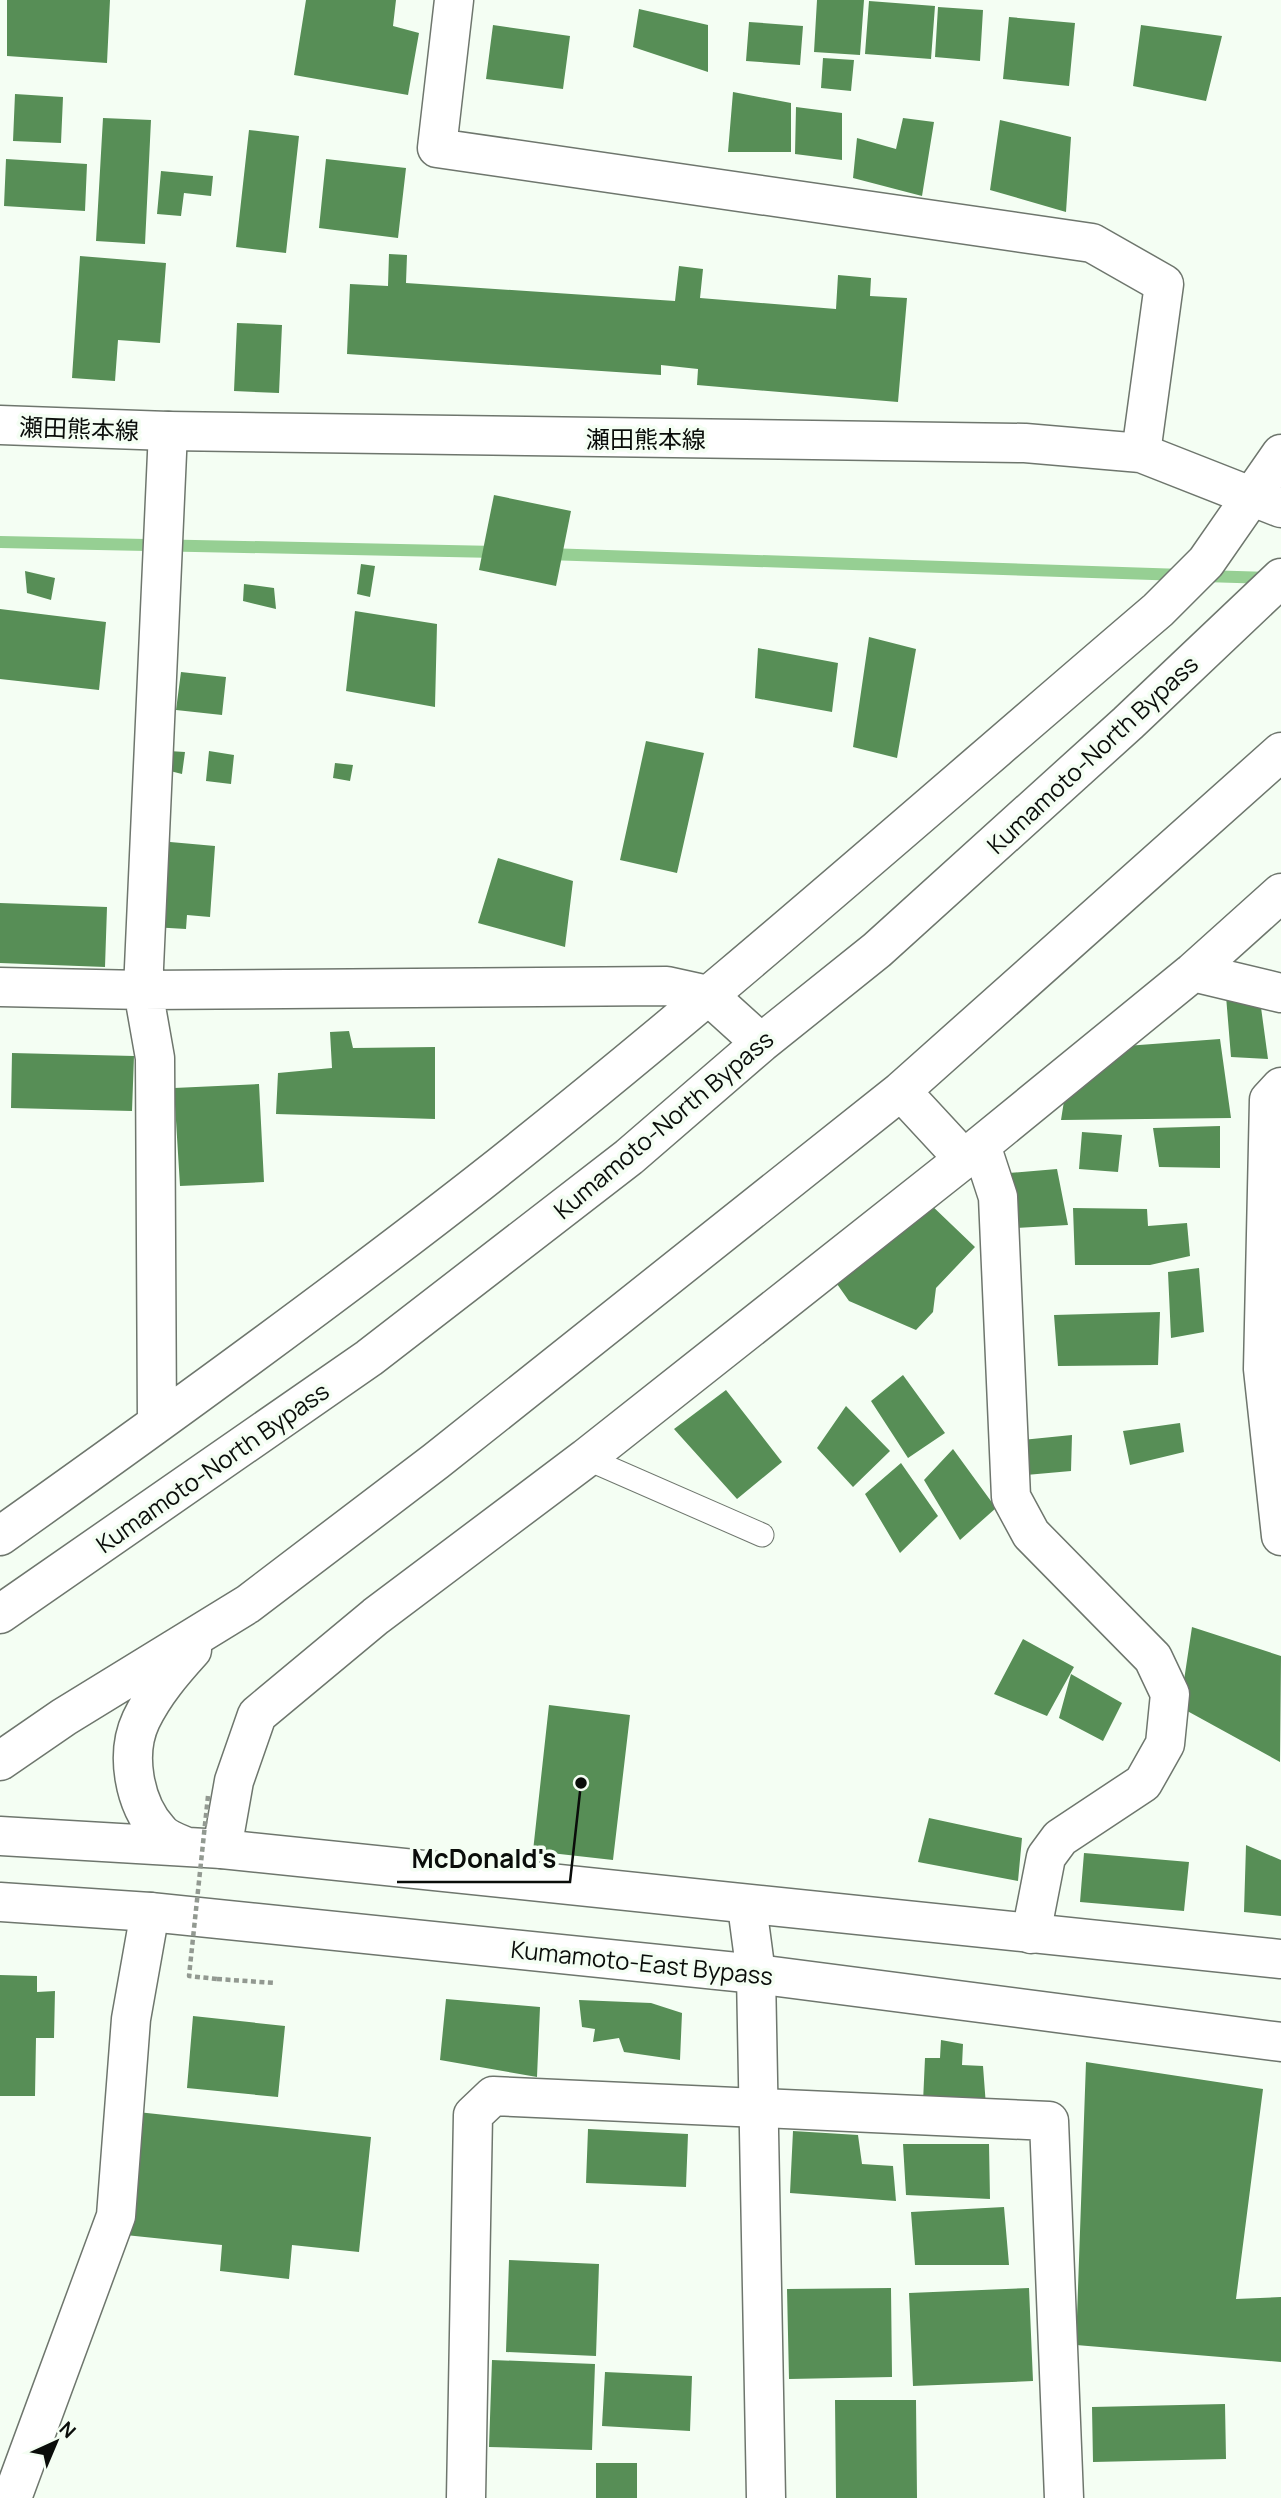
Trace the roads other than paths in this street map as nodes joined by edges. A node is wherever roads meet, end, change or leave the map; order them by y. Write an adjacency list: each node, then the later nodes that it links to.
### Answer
1 (454, 0): 4 (main road)
2 (0, 425): 3 (main road, 瀬田熊本線)
3 (168, 431): 4 (main road, 瀬田熊本線); 12 (main road)
4 (1141, 453): 6 (main road, 瀬田熊本線)
5 (1281, 454): 6 (main road)
6 (1267, 502): 14 (main road)
7 (1281, 578): 15 (main road, Kumamoto-North Bypass)
8 (1281, 752): 17 (main road)
9 (1281, 893): 10 (main road)
10 (1193, 972): 13 (main road); 18 (main road)
11 (0, 987): 12 (main road)
12 (143, 990): 14 (main road); 19 (main road)
13 (1281, 993)
14 (708, 995): 15 (main road); 19 (main road)
15 (761, 1042): 24 (main road, Kumamoto-North Bypass)
16 (1281, 1087): 23 (main road)
17 (901, 1091): 18 (main road); 25 (main road)
18 (972, 1152): 20 (main road); 34 (main road)
19 (157, 1423): 22 (main road)
20 (586, 1458): 21 (lane); 28 (main road)
21 (762, 1535)
22 (0, 1536)
23 (1281, 1536)
24 (0, 1614)
25 (211, 1627): 26 (main road); 28 (main road)
26 (0, 1761)
27 (0, 1836): 28 (main road)
28 (204, 1848): 32 (main road)
29 (0, 1884): 31 (main road)
30 (0, 1902): 31 (main road, Kumamoto-East Bypass)
31 (54, 1906): 33 (main road, Kumamoto-East Bypass)
32 (747, 1906): 34 (main road); 36 (main road)
33 (150, 1912): 36 (main road, Kumamoto-East Bypass); 39 (main road)
34 (1031, 1934): 35 (main road)
35 (1281, 1959)
36 (756, 1973): 37 (main road, Kumamoto-East Bypass); 38 (main road)
37 (1281, 2042)
38 (759, 2106): 40 (main road); 41 (main road); 42 (main road)
39 (12, 2498)
40 (466, 2498)
41 (766, 2498)
42 (1064, 2498)

